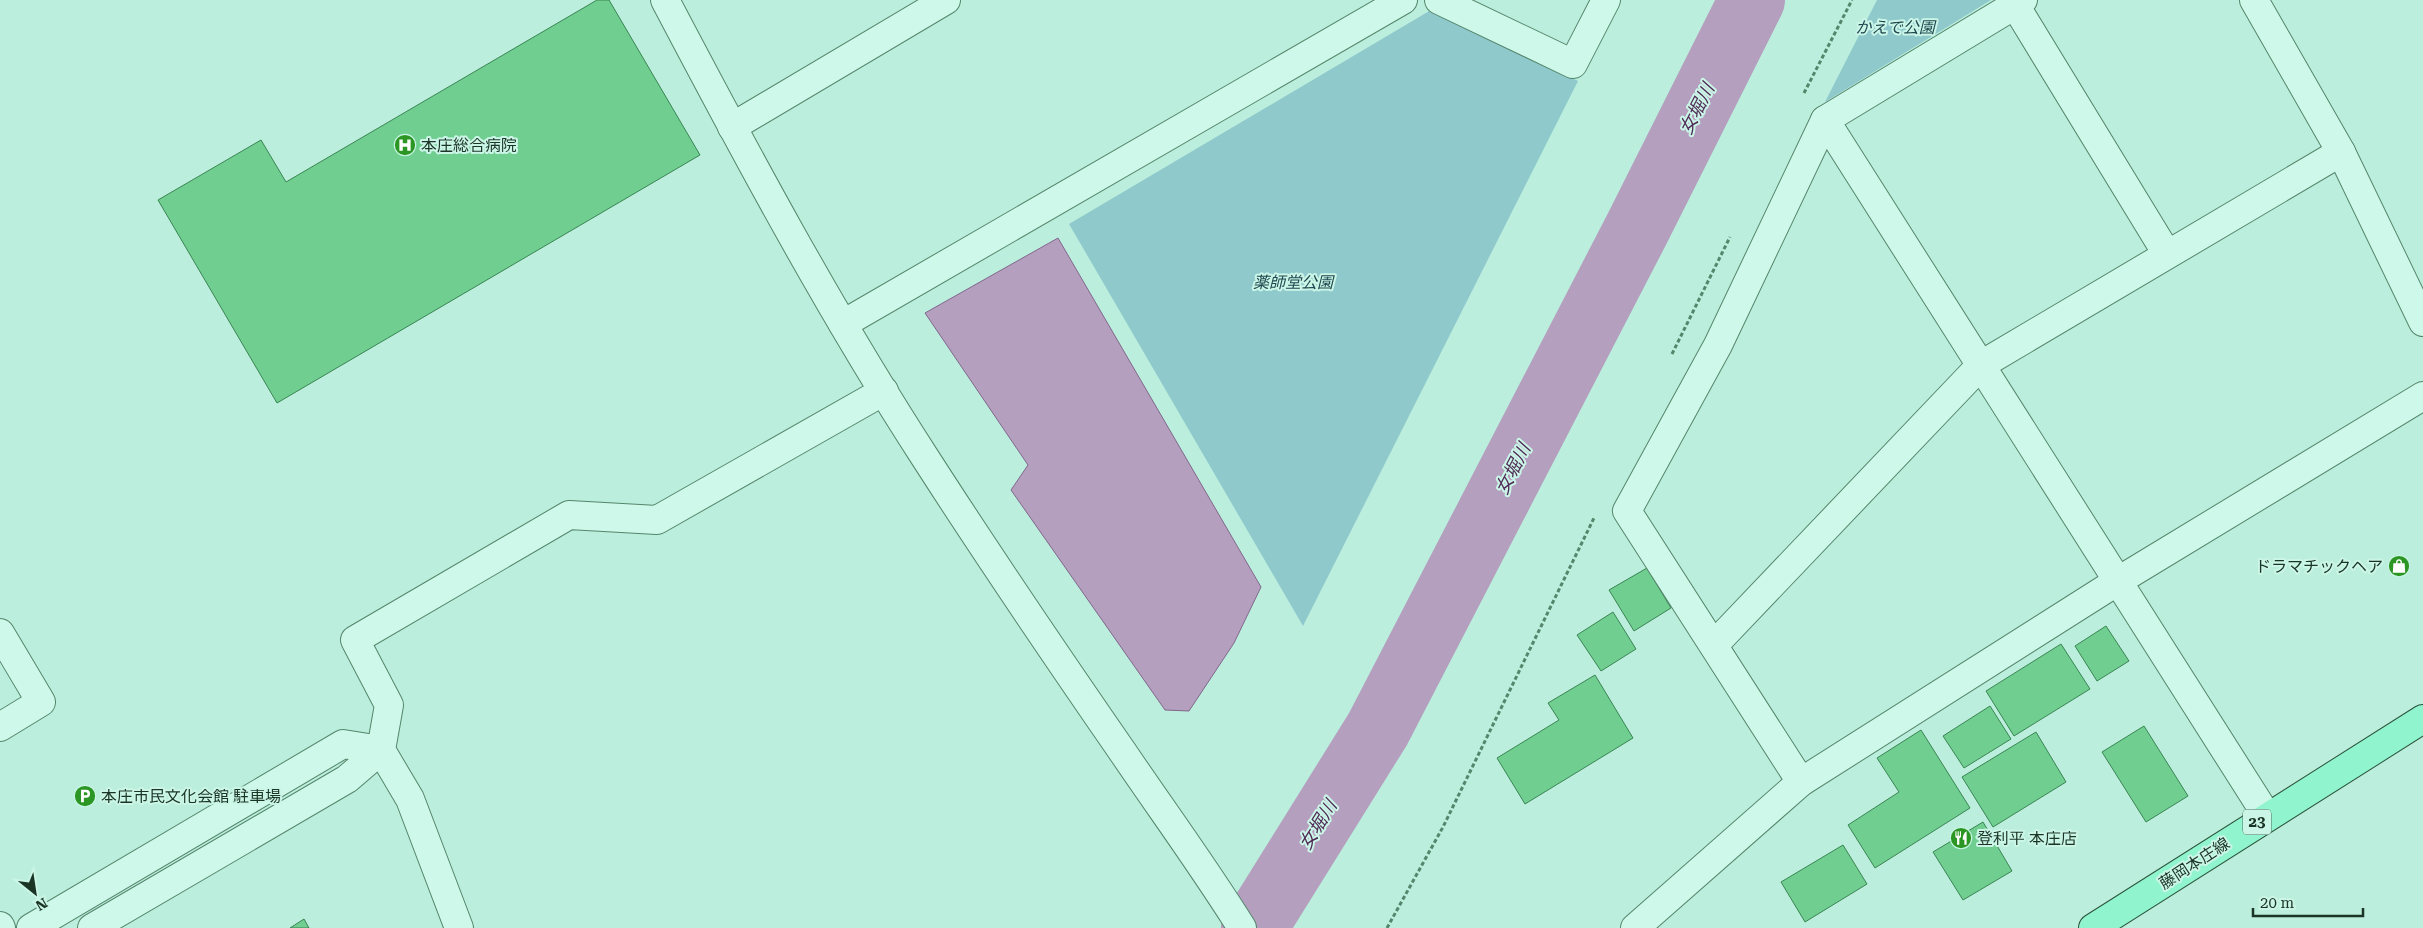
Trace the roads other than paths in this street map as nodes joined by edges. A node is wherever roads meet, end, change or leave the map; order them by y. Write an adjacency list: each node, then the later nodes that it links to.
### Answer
1 (665, 0): 9 (street)
2 (946, 0): 9 (street)
3 (1402, 0): 13 (street)
4 (1439, 0): 5 (street)
5 (1606, 0)
6 (2254, 0): 10 (street)
7 (2019, 2): 8 (street); 11 (street)
8 (1825, 120): 14 (street); 19 (street)
9 (732, 127): 13 (street)
10 (2341, 152): 11 (street); 12 (street)
11 (2167, 254): 14 (street)
12 (2423, 322)
13 (843, 324): 15 (street)
14 (1981, 365): 17 (street); 19 (street)
15 (884, 391): 22 (street); 28 (street)
16 (2423, 396): 17 (street)
17 (2118, 581): 23 (street); 24 (street)
18 (0, 633): 21 (street)
19 (1714, 644): 23 (street)
20 (2423, 719): 24 (main road, 藤岡本庄線 / 23)
21 (0, 727)
22 (381, 750): 25 (street); 26 (street); 27 (street)
23 (1801, 782): 29 (street)
24 (2267, 816): 30 (main road, 藤岡本庄線 / 23)
25 (31, 928)
26 (92, 928)
27 (458, 928)
28 (1242, 928)
29 (1635, 928)
30 (2093, 928)

